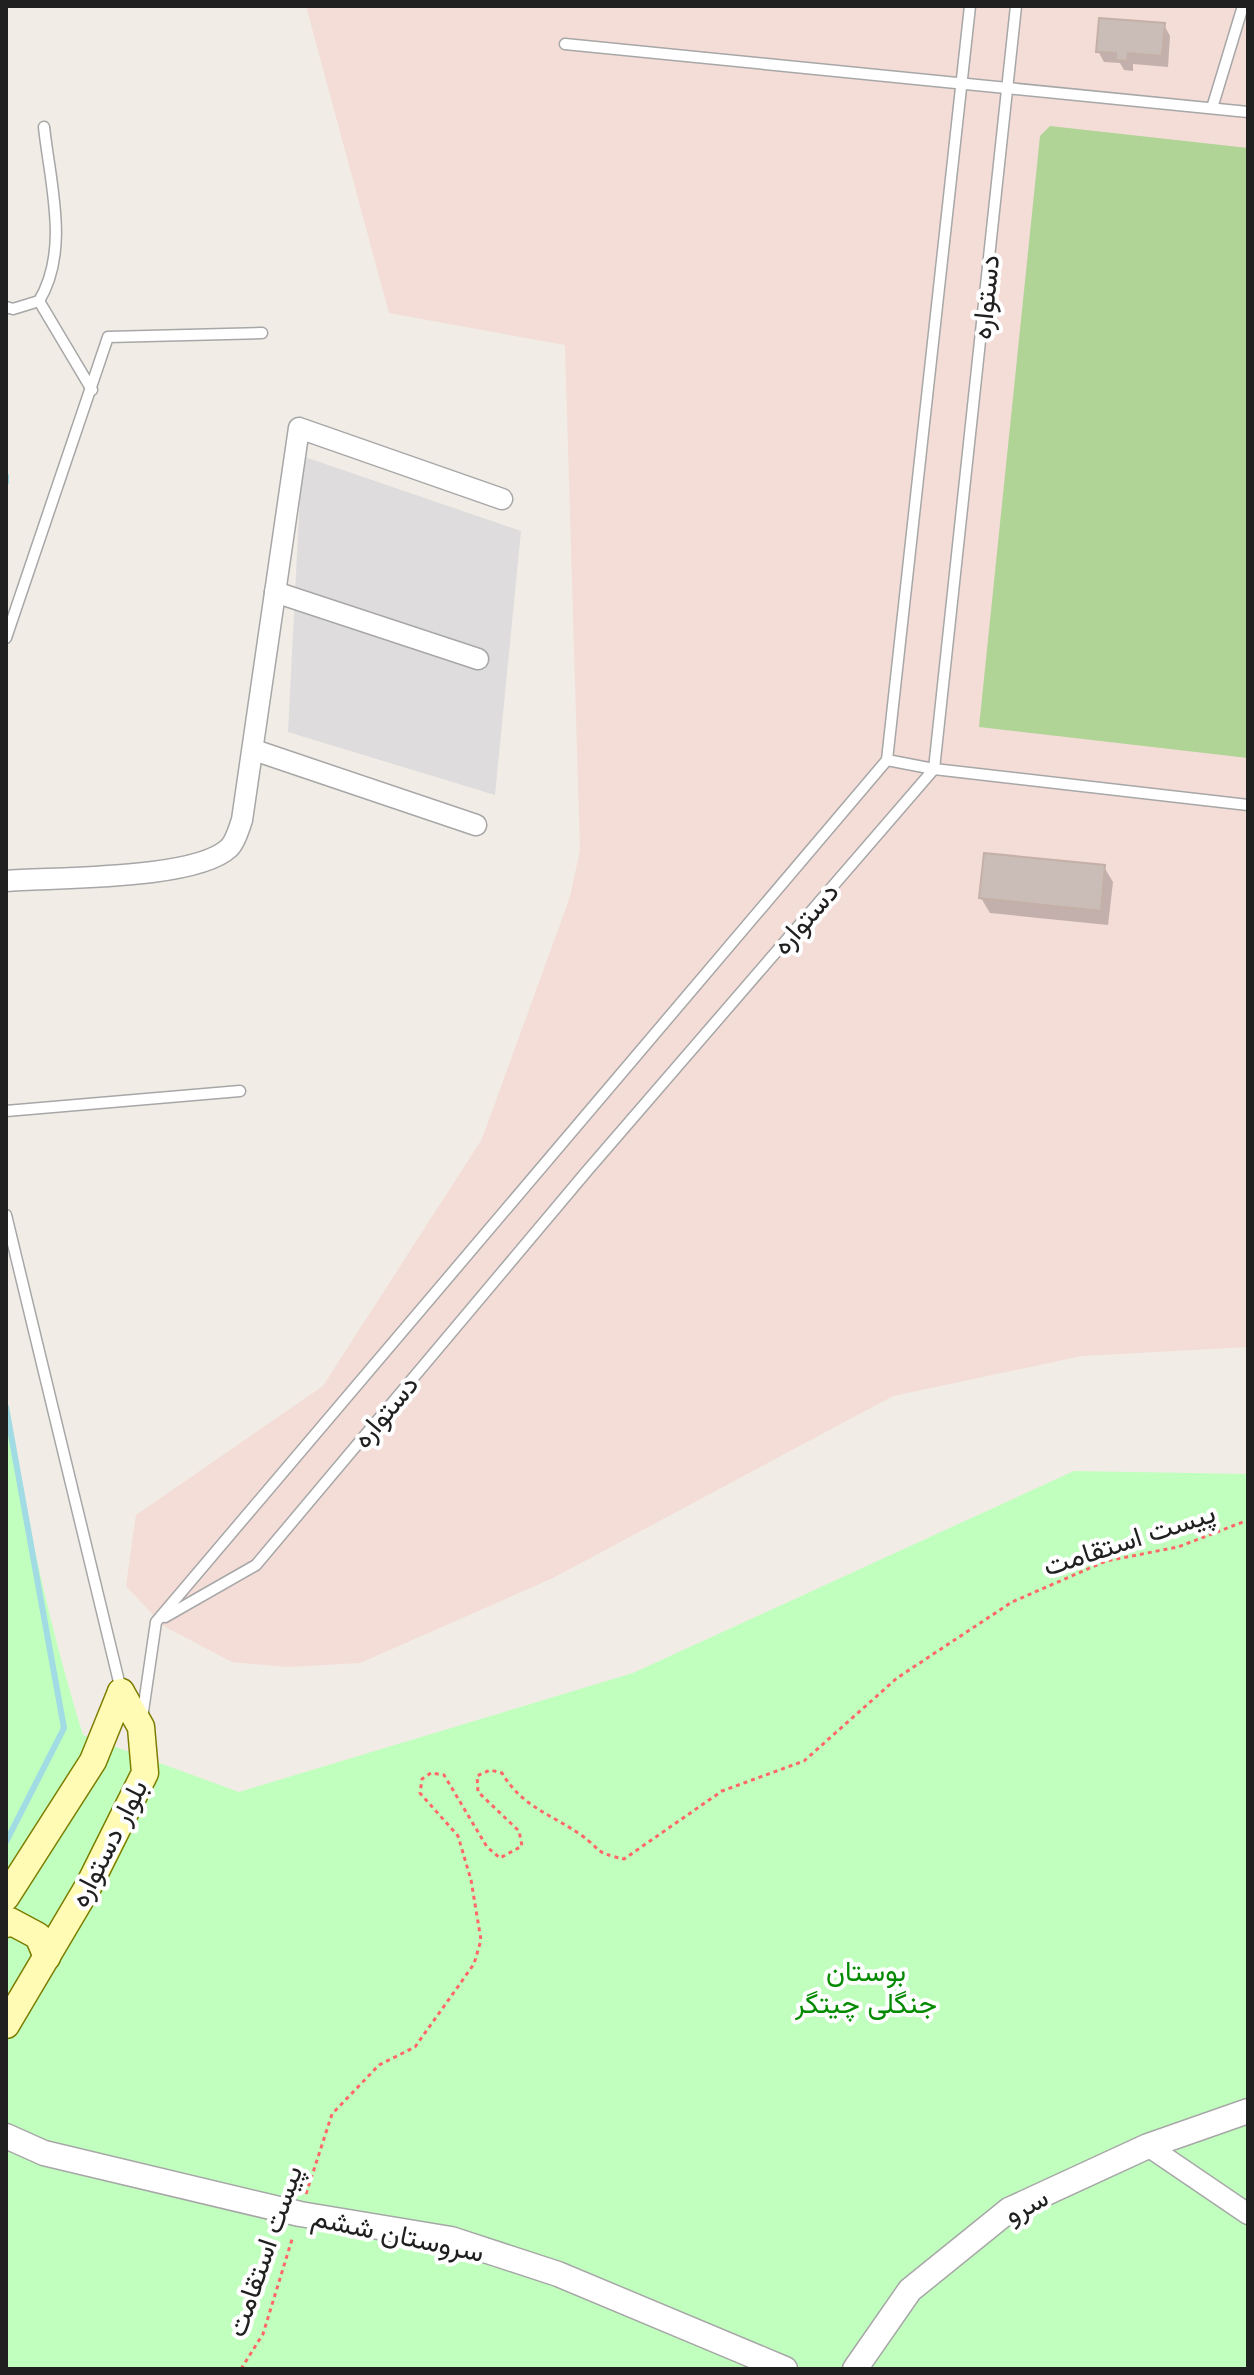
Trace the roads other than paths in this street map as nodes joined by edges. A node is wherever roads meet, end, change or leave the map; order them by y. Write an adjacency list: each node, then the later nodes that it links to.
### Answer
1 (970, 6): 5 (lane)
2 (1016, 6): 6 (lane, دستواره)
3 (1243, 6): 7 (lane)
4 (565, 44): 5 (lane)
5 (961, 82): 6 (lane); 19 (lane)
6 (1008, 87): 7 (lane); 20 (lane, دستواره)
7 (1212, 108): 8 (lane)
8 (1248, 112)
9 (44, 127): 10 (lane)
10 (39, 301): 11 (lane); 13 (lane)
11 (6, 307)
12 (262, 333): 13 (lane)
13 (92, 390): 16 (lane)
14 (502, 499): 15 (street)
15 (275, 592): 17 (street); 18 (street)
16 (6, 638)
17 (478, 659)
18 (254, 750): 22 (street); 23 (street)
19 (887, 760): 20 (lane); 27 (lane)
20 (934, 769): 21 (lane); 27 (lane, دستواره)
21 (1248, 805)
22 (476, 825)
23 (6, 881)
24 (240, 1091): 25 (lane)
25 (6, 1111)
26 (6, 1215): 28 (lane)
27 (156, 1622): 29 (lane)
28 (121, 1692): 29 (main road, بلوار دستواره); 30 (main road, بلوار دستواره)
29 (141, 1727): 32 (main road, بلوار دستواره)
30 (6, 1897)
31 (6, 1924): 32 (main road)
32 (47, 1957): 33 (main road, بلوار دستواره)
33 (6, 2025)
34 (1248, 2111): 36 (street, سرو)
35 (6, 2136): 38 (street)
36 (1148, 2146): 39 (street); 41 (street, سرو)
37 (6, 2151): 38 (street)
38 (44, 2153): 40 (street, سروستان ششم)
39 (1248, 2214)
40 (785, 2369)
41 (855, 2369)

